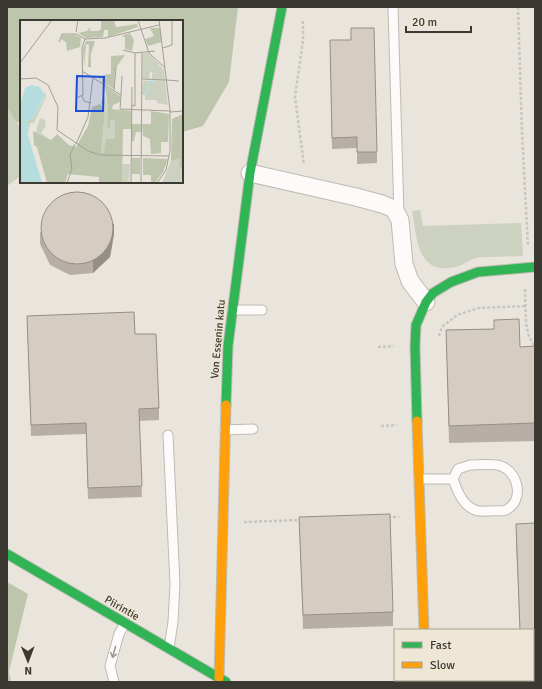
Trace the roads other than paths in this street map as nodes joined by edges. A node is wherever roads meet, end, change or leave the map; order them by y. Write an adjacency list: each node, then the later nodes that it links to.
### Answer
1 (282, 7): 3 (street, Von Essenin katu)
2 (393, 7): 4 (lane)
3 (250, 173): 4 (street); 7 (street, Von Essenin katu)
4 (400, 220): 6 (street)
5 (530, 268): 6 (street)
6 (426, 302): 12 (street)
7 (232, 310): 8 (lane); 10 (street, Von Essenin katu)
8 (262, 310)
9 (253, 429): 10 (lane)
10 (225, 430): 18 (street, Von Essenin katu)
11 (168, 435): 17 (lane)
12 (419, 479): 13 (lane); 16 (street)
13 (453, 479): 13 (lane)
14 (7, 554): 15 (street, Piirintie)
15 (125, 623): 17 (street, Piirintie); 19 (lane, one-way to 19)
16 (424, 629)
17 (168, 648): 18 (street, Piirintie)
18 (222, 680)
19 (114, 682)

